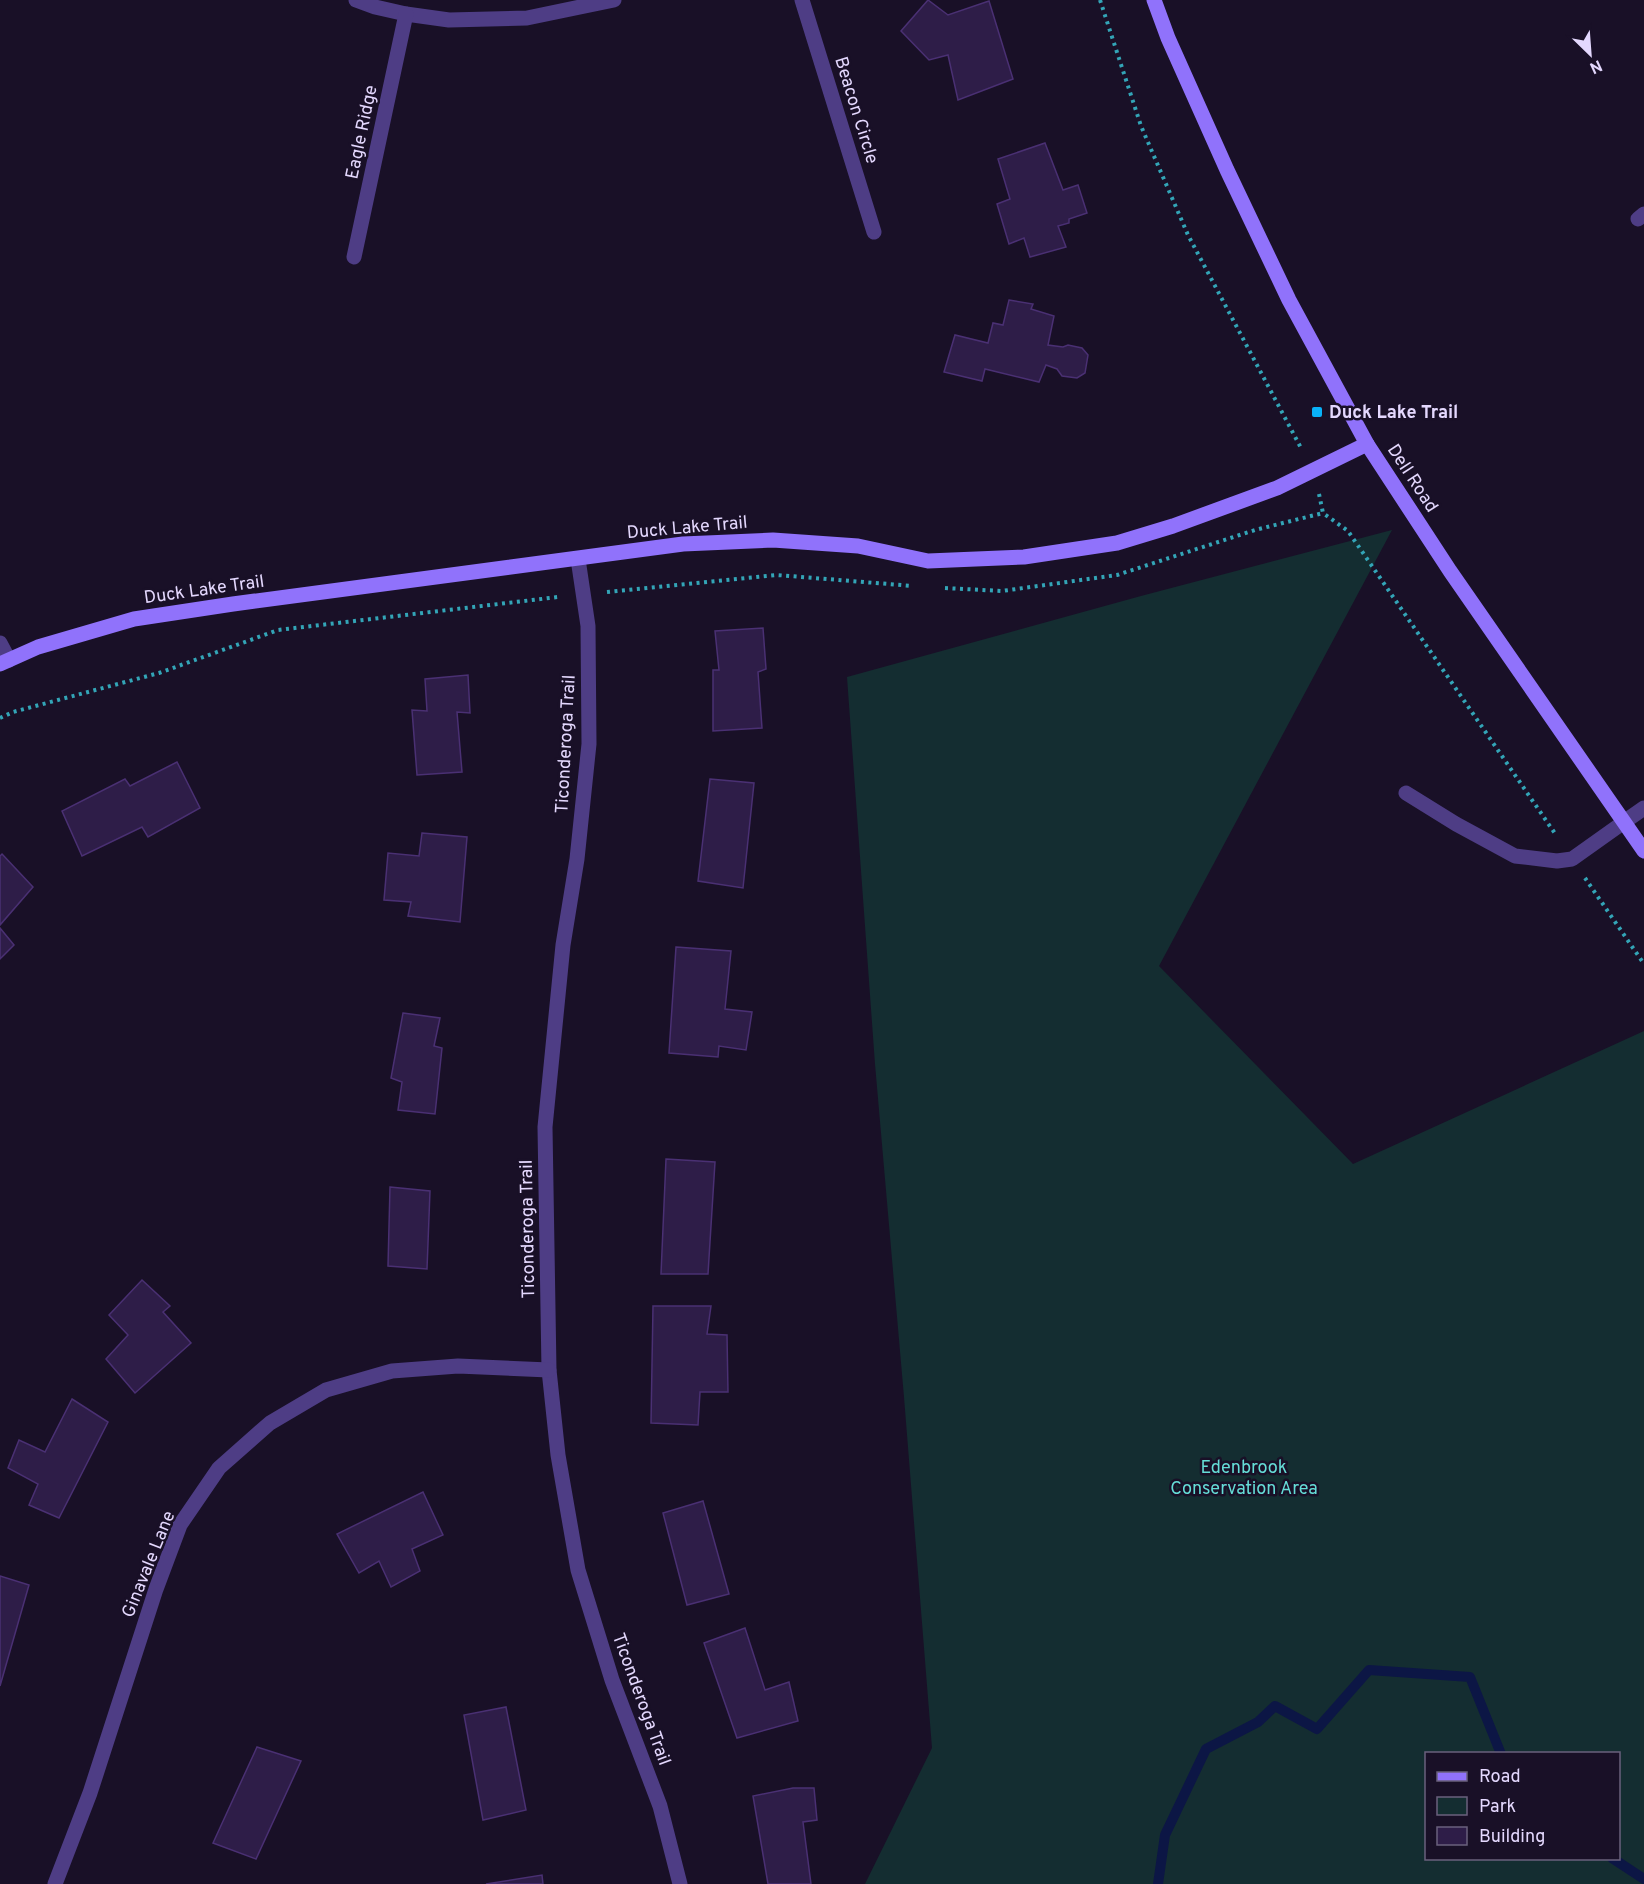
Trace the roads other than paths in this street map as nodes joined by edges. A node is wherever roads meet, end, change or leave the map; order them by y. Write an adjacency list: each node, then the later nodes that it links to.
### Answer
1 (357, 0): 5 (street)
2 (614, 0): 5 (street)
3 (802, 0): 6 (street, Beacon Circle)
4 (1154, 0): 8 (street, Dell Road)
5 (406, 14): 7 (street, Eagle Ridge)
6 (874, 232)
7 (354, 257)
8 (1367, 444): 9 (street, Duck Lake Trail); 14 (street, Dell Road)
9 (578, 559): 11 (street, Duck Lake Trail); 16 (street, Ticonderoga Trail)
10 (0, 643): 11 (street)
11 (4, 662)
12 (1407, 793): 14 (street)
13 (1644, 808): 14 (street)
14 (1624, 822): 15 (street, Dell Road)
15 (1644, 851)
16 (549, 1370): 17 (street, Ginavale Lane); 18 (street, Ticonderoga Trail)
17 (55, 1884)
18 (680, 1884)

